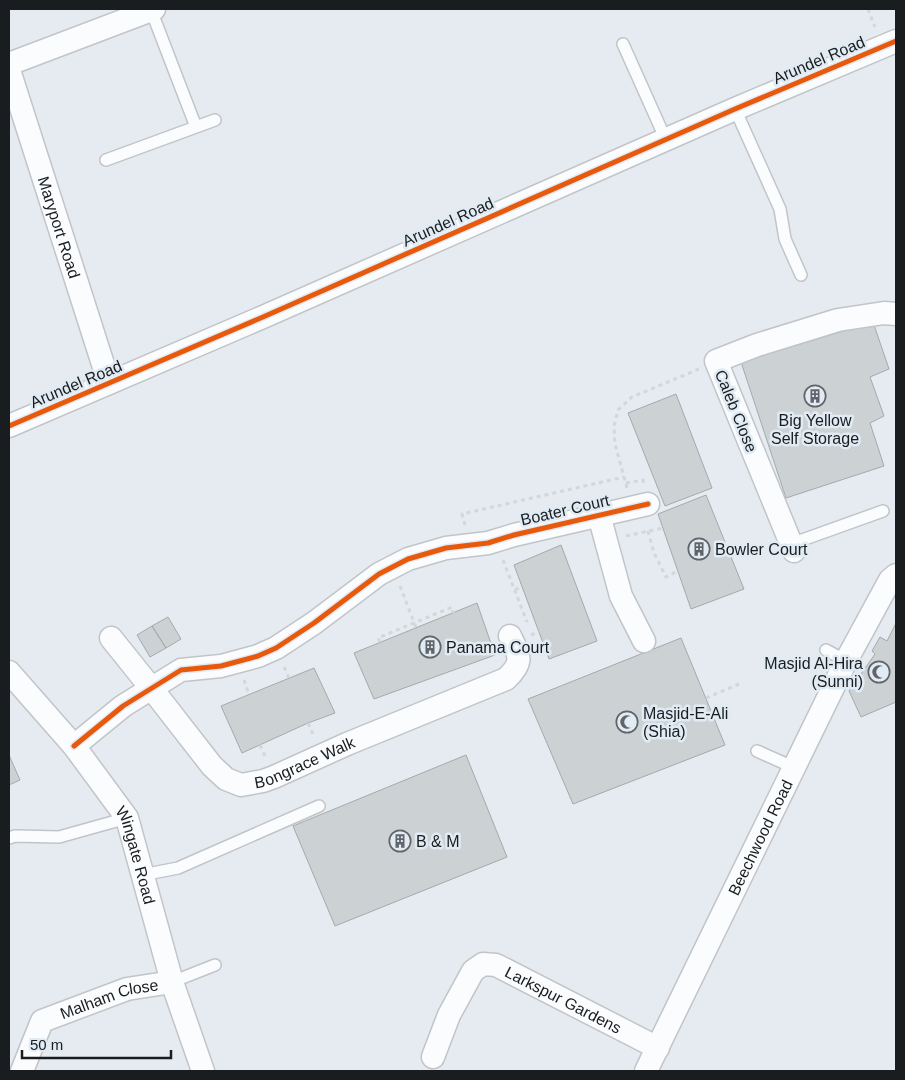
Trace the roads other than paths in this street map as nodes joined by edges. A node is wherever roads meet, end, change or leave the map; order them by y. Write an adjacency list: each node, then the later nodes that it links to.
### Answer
1 (153, 9): 2 (street); 9 (lane)
2 (123, 14): 5 (street)
3 (896, 41): 7 (street, Arundel Road)
4 (623, 44): 10 (lane)
5 (9, 64)
6 (9, 70): 14 (street, Maryport Road)
7 (736, 109): 10 (street, Arundel Road); 12 (lane)
8 (215, 120): 9 (lane)
9 (196, 127): 11 (lane)
10 (666, 140): 14 (street, Arundel Road)
11 (106, 160)
12 (801, 274)
13 (896, 314): 19 (street, Caleb Close)
14 (109, 383): 15 (street, Arundel Road)
15 (9, 426)
16 (640, 506): 18 (street, Boater Court)
17 (883, 511): 19 (lane)
18 (599, 515): 24 (street, Boater Court); 28 (street, Boater Court)
19 (793, 548)
20 (896, 575): 21 (street, Beechwood Road)
21 (887, 601): 26 (street, Beechwood Road)
22 (523, 632): 28 (street, Bongrace Walk)
23 (111, 638): 28 (street, Bongrace Walk)
24 (644, 641)
25 (826, 650): 26 (lane)
26 (846, 661): 31 (street, Beechwood Road)
27 (9, 672): 29 (street, Wingate Road)
28 (152, 689): 29 (street, Boater Court)
29 (74, 746): 33 (street, Wingate Road)
30 (757, 751): 31 (lane)
31 (795, 768): 38 (street, Beechwood Road)
32 (319, 806): 35 (lane)
33 (127, 818): 34 (lane); 35 (street, Wingate Road)
34 (9, 838)
35 (142, 875): 37 (street, Wingate Road)
36 (215, 965): 37 (lane)
37 (172, 982): 40 (street, Malham Close); 41 (street, Wingate Road)
38 (658, 1048): 39 (street, Larkspur Gardens); 42 (street, Beechwood Road)
39 (434, 1064)
40 (22, 1071)
41 (203, 1071)
42 (646, 1071)

